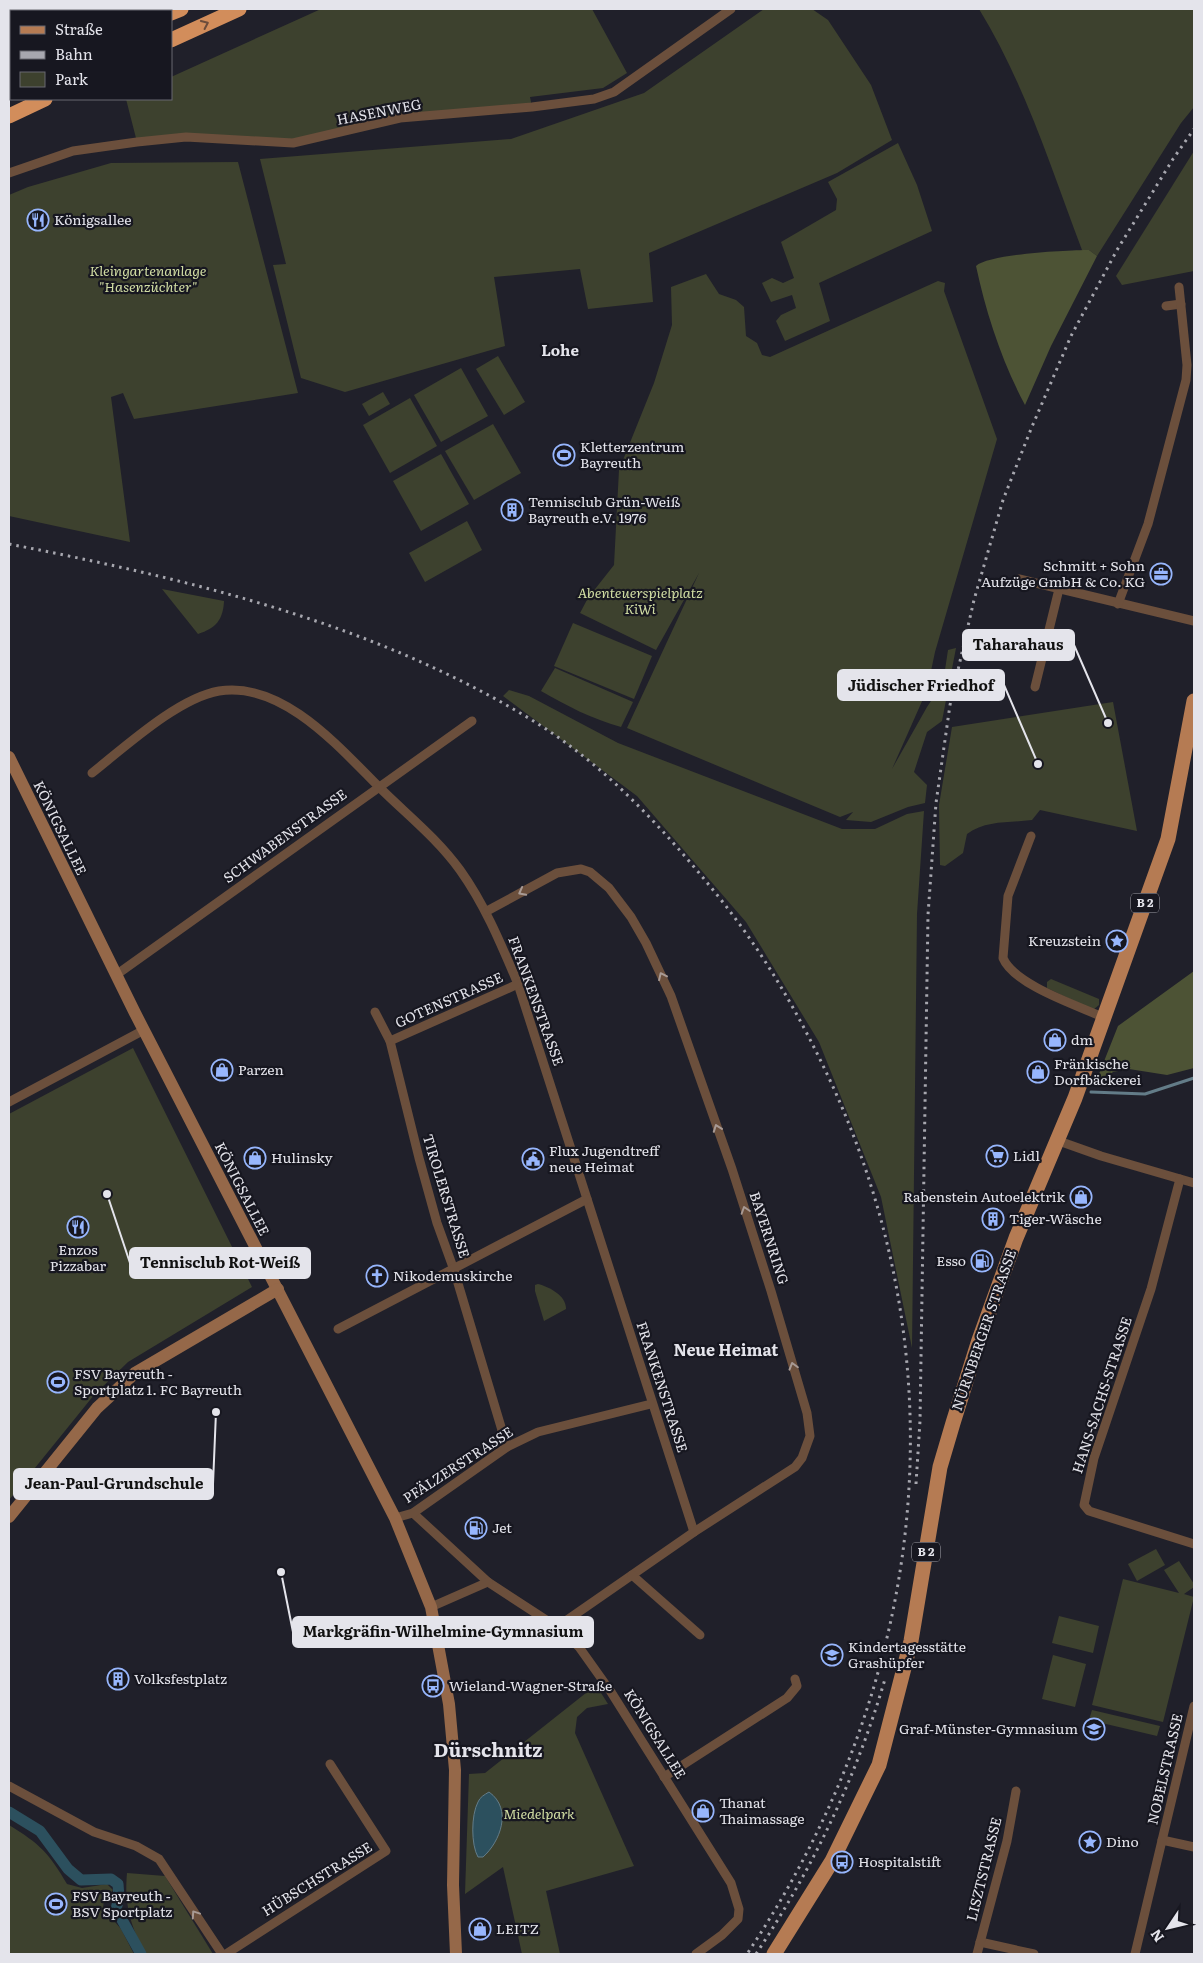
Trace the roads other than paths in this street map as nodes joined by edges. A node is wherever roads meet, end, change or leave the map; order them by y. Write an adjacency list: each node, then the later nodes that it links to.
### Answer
1 (239, 9): 3 (highway, one-way to 1)
2 (731, 9): 6 (street, HASENWEG)
3 (172, 40)
4 (43, 100): 5 (highway)
5 (9, 116)
6 (9, 173)
7 (1179, 287): 8 (street)
8 (1181, 304): 9 (street); 12 (street)
9 (1166, 306)
10 (1019, 579): 11 (street)
11 (1059, 590): 12 (street); 14 (street)
12 (1118, 604): 13 (street)
13 (1194, 622)
14 (1035, 687)
15 (1194, 701): 25 (main road, NÜRNBERGER STRASSE / B 2)
16 (472, 721): 19 (street, SCHWABENSTRASSE)
17 (9, 757): 22 (main road, KÖNIGSALLEE)
18 (92, 773): 19 (street, FRANKENSTRASSE)
19 (378, 786): 21 (street, FRANKENSTRASSE); 22 (street, SCHWABENSTRASSE)
20 (1030, 836): 25 (street)
21 (487, 911): 23 (street, FRANKENSTRASSE); 41 (street, BAYERNRING, one-way to 21)
22 (116, 975): 26 (main road, KÖNIGSALLEE)
23 (518, 984): 27 (street, GOTENSTRASSE); 32 (street, FRANKENSTRASSE)
24 (375, 1012): 27 (street, TIROLERSTRASSE)
25 (1105, 1018): 29 (main road, NÜRNBERGER STRASSE / B 2)
26 (144, 1030): 28 (street); 34 (main road, KÖNIGSALLEE)
27 (390, 1041): 33 (street, TIROLERSTRASSE)
28 (9, 1102)
29 (1056, 1140): 30 (street); 60 (main road, NÜRNBERGER STRASSE / B 2)
30 (1180, 1179): 31 (street); 42 (street, HANS-SACHS-STRASSE)
31 (1194, 1183)
32 (588, 1199): 33 (street); 36 (street, FRANKENSTRASSE)
33 (454, 1270): 35 (street); 37 (street, TIROLERSTRASSE)
34 (278, 1290): 39 (main road); 40 (main road, KÖNIGSALLEE)
35 (338, 1329)
36 (651, 1404): 37 (street, PFÄLZERSTRASSE); 41 (street, FRANKENSTRASSE)
37 (507, 1447): 38 (street, PFÄLZERSTRASSE)
38 (414, 1514): 40 (street, PFÄLZERSTRASSE); 44 (street, KÖNIGSALLEE)
39 (9, 1517)
40 (395, 1518): 45 (main road, KÖNIGSALLEE)
41 (694, 1532): 43 (street, BAYERNRING)
42 (1194, 1544)
43 (632, 1575): 46 (street, BAYERNRING); 47 (street)
44 (488, 1582): 45 (street); 46 (street, KÖNIGSALLEE)
45 (431, 1607): 58 (main road)
46 (557, 1627): 51 (street, KÖNIGSALLEE)
47 (700, 1635)
48 (795, 1679): 51 (street)
49 (1194, 1706): 54 (street, NOBELSTRASSE)
50 (330, 1764): 57 (street, HÜBSCHSTRASSE)
51 (664, 1777): 59 (street, KÖNIGSALLEE)
52 (9, 1786): 57 (street, one-way to 52)
53 (1016, 1791): 56 (street, LISZTSTRASSE)
54 (1162, 1840): 55 (street); 63 (street, NOBELSTRASSE)
55 (1194, 1847)
56 (980, 1942): 61 (street, LISZTSTRASSE); 62 (street)
57 (224, 1954)
58 (456, 1954)
59 (696, 1954)
60 (774, 1954)
61 (977, 1954)
62 (1034, 1954)
63 (1135, 1954)

